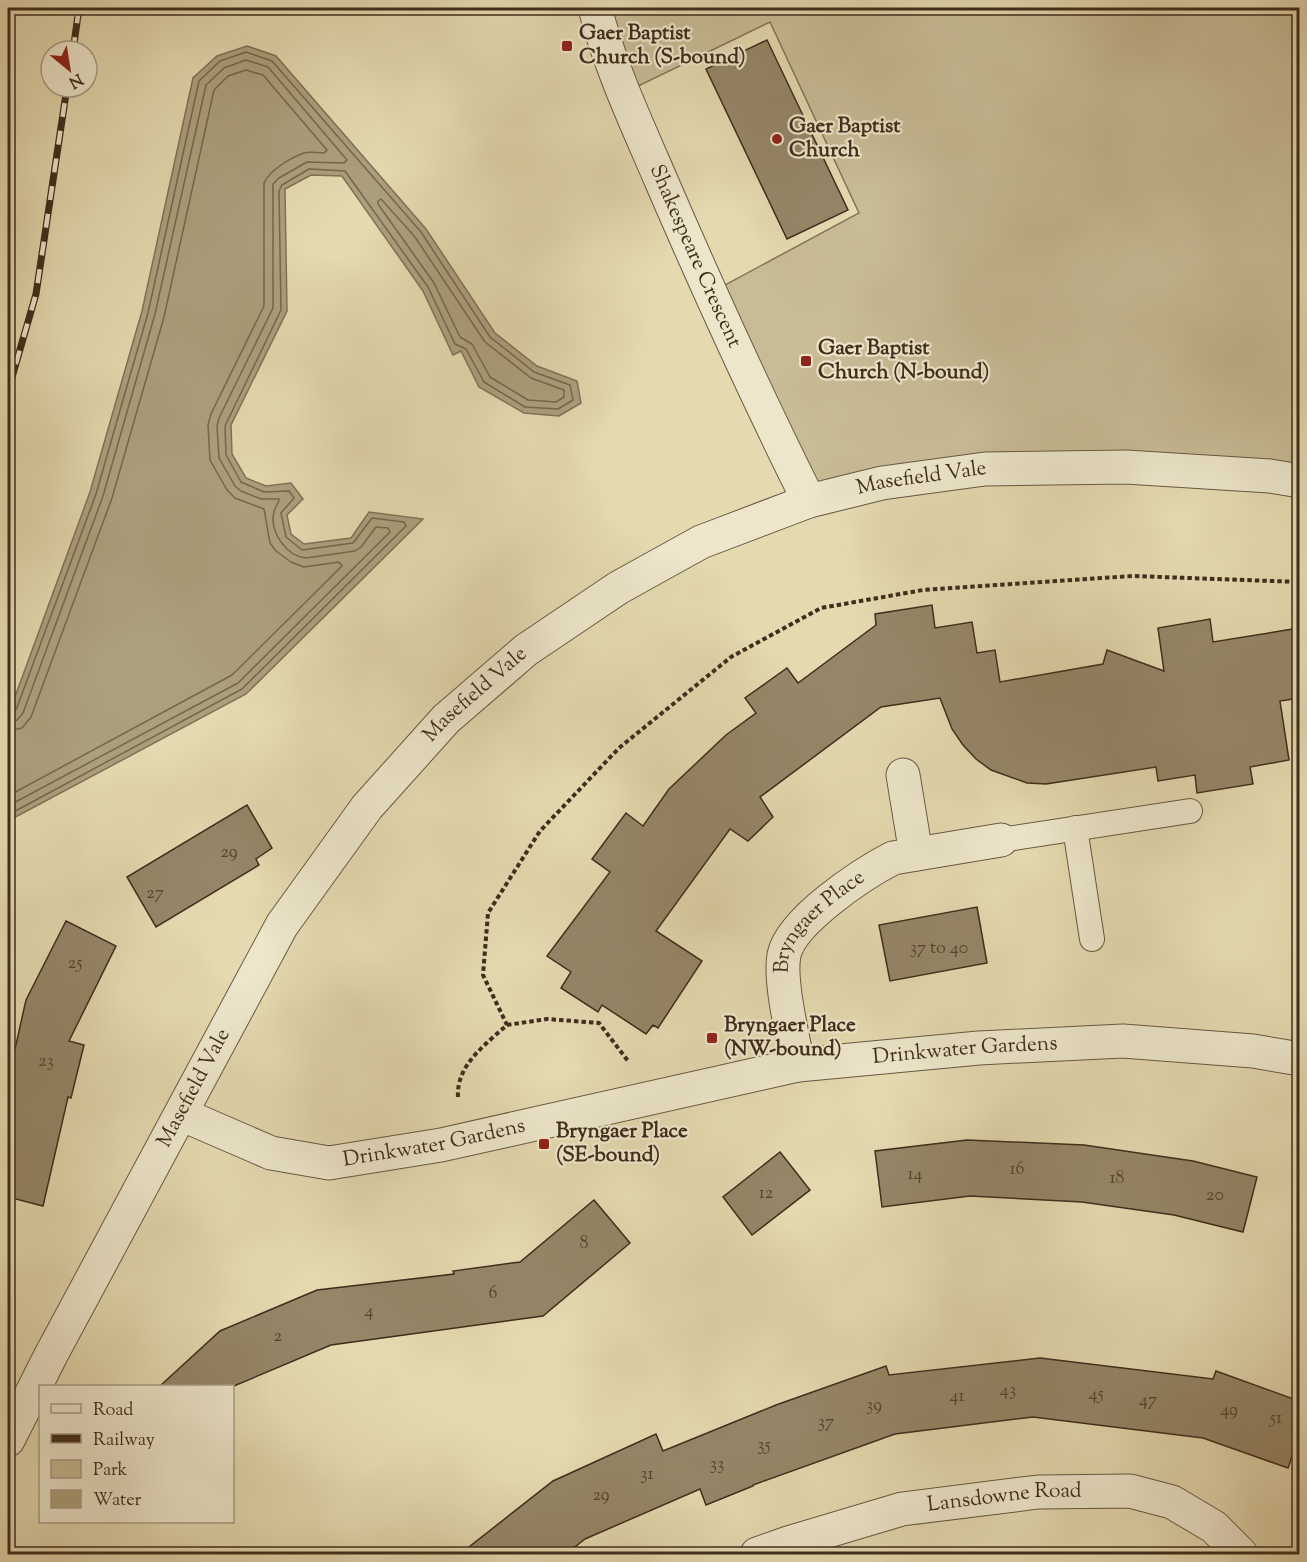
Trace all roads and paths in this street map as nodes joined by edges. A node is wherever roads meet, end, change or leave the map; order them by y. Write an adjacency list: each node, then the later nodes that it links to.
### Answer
1 (595, 8): 3 (street, Shakespeare Crescent)
2 (1299, 481): 3 (street, Masefield Vale)
3 (809, 501): 15 (street, Masefield Vale)
4 (1299, 582): 11 (path)
5 (903, 775): 9 (street)
6 (1190, 811): 7 (lane)
7 (1075, 828): 8 (lane); 10 (lane)
8 (1001, 840): 9 (street, Bryngaer Place)
9 (916, 854): 13 (street, Bryngaer Place)
10 (1092, 939)
11 (507, 1025): 14 (path); 16 (path)
12 (1299, 1059): 13 (street, Drinkwater Gardens)
13 (798, 1065): 14 (street, Drinkwater Gardens)
14 (656, 1097): 16 (street, Drinkwater Gardens)
15 (181, 1114): 16 (street, Drinkwater Gardens); 17 (street, Masefield Vale)
16 (462, 1141)
17 (8, 1440)
18 (757, 1554): 19 (street, Lansdowne Road)
19 (1241, 1554)

